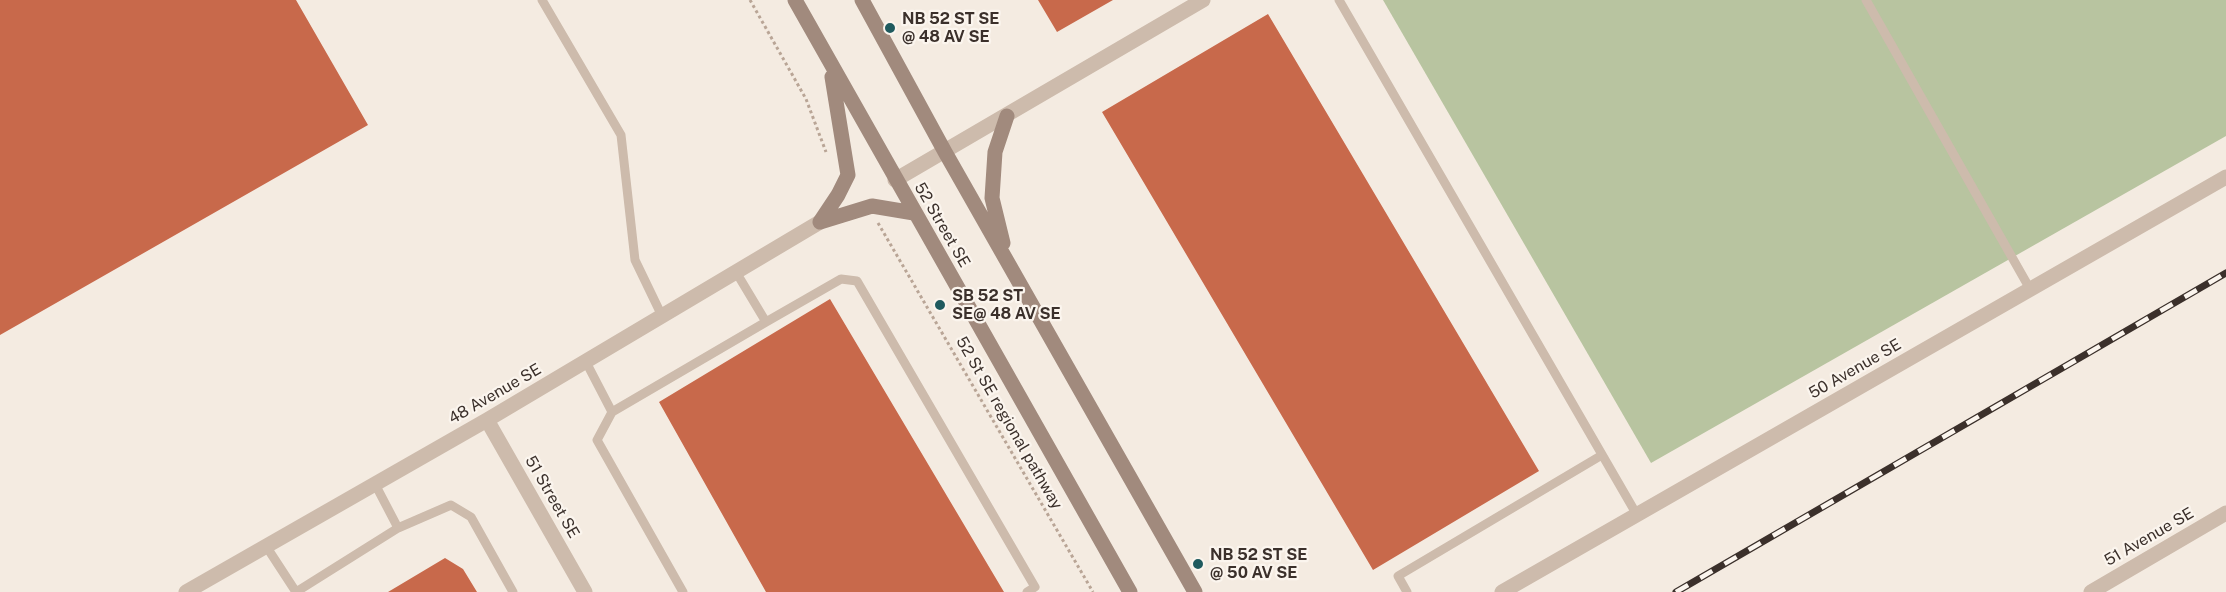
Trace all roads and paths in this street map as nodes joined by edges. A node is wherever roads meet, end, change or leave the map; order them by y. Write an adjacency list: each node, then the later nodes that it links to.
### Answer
1 (542, 0): 20 (lane)
2 (750, 0): 11 (path)
3 (795, 0): 8 (main road, 52 Street SE)
4 (862, 0): 10 (main road)
5 (1203, 0): 9 (street)
6 (1339, 0): 25 (lane)
7 (1866, 0): 19 (lane)
8 (829, 62): 13 (main road, 52 Street SE); 16 (main road)
9 (1007, 116): 10 (street); 17 (main road)
10 (945, 152): 13 (street); 17 (main road)
11 (828, 160)
12 (2226, 177): 19 (street, 50 Avenue SE)
13 (895, 180): 15 (main road, 52 Street SE)
14 (872, 206): 15 (main road); 16 (main road); 37 (path, 52 St SE regional pathway)
15 (914, 213): 38 (main road, 52 Street SE)
16 (820, 222): 18 (street, 48 Avenue SE)
17 (1008, 264): 39 (main road)
18 (736, 272): 20 (street, 48 Avenue SE); 21 (lane)
19 (2030, 289): 28 (street, 50 Avenue SE)
20 (662, 316): 22 (street, 48 Avenue SE)
21 (766, 322): 23 (lane); 31 (lane)
22 (586, 362): 23 (lane); 24 (street, 48 Avenue SE)
23 (612, 412): 36 (lane)
24 (487, 420): 26 (street, 48 Avenue SE); 35 (street, 51 Street SE)
25 (1602, 455): 28 (lane); 40 (lane)
26 (375, 484): 29 (lane); 30 (street, 48 Avenue SE)
27 (2226, 513): 42 (street, 51 Avenue SE)
28 (1636, 515): 41 (street, 50 Avenue SE)
29 (398, 528): 33 (lane); 34 (lane)
30 (266, 546): 32 (street, 48 Avenue SE); 33 (lane)
31 (1034, 590)
32 (186, 592)
33 (296, 592)
34 (513, 592)
35 (585, 592)
36 (683, 592)
37 (1093, 592)
38 (1130, 592)
39 (1195, 592)
40 (1407, 592)
41 (1502, 592)
42 (2091, 592)

